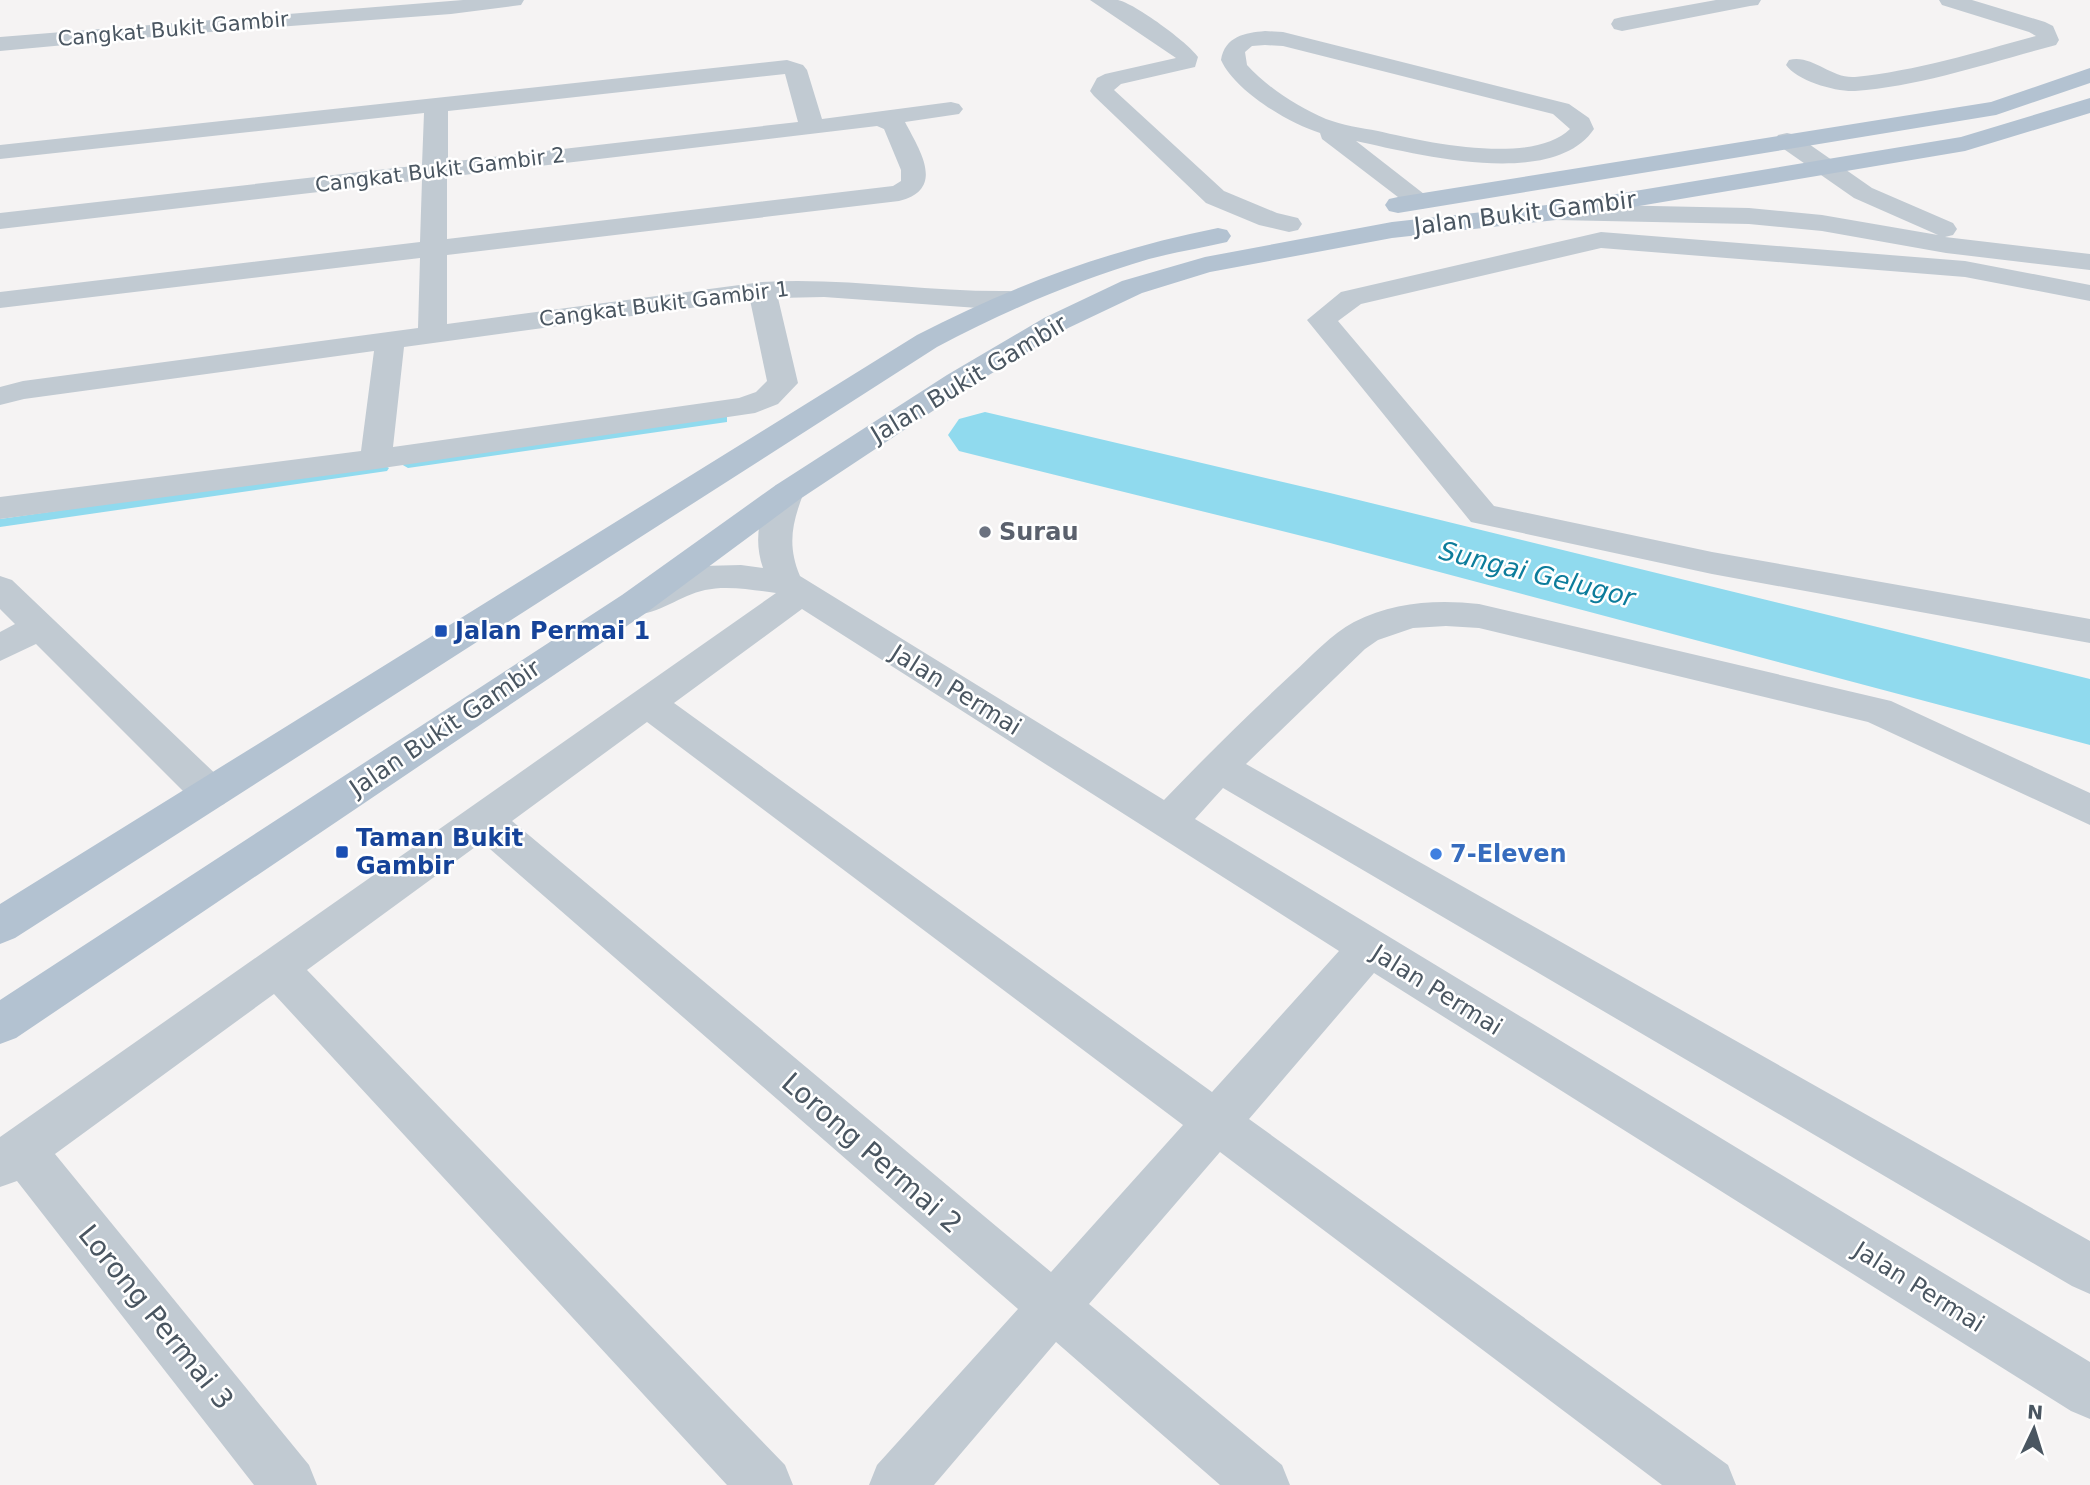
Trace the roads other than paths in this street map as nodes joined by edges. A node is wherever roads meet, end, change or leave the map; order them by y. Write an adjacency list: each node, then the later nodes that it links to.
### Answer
1 (513, 0): 6 (street, Cangkat Bukit Gambir)
2 (1101, 0): 19 (street)
3 (1750, 0): 5 (street)
4 (1950, 0): 7 (street)
5 (1622, 24)
6 (0, 44)
7 (1797, 65)
8 (2090, 75): 15 (main road, Jalan Bukit Gambir)
9 (2090, 105): 17 (main road, Jalan Bukit Gambir)
10 (436, 106): 14 (street); 16 (street); 18 (street)
11 (951, 109): 12 (street, Cangkat Bukit Gambir 2)
12 (881, 120): 14 (street, Cangkat Bukit Gambir 2); 25 (street)
13 (1318, 124): 13 (street); 20 (street)
14 (812, 128): 18 (street, Cangkat Bukit Gambir 2)
15 (1787, 140): 17 (street); 20 (main road, Jalan Bukit Gambir)
16 (2, 155)
17 (1825, 168): 21 (main road, Jalan Bukit Gambir); 26 (street)
18 (433, 171): 22 (street, Cangkat Bukit Gambir 2); 25 (street)
19 (1215, 197): 23 (street); 24 (street)
20 (1420, 201): 23 (main road, Jalan Bukit Gambir)
21 (1556, 212): 26 (street); 38 (main road, Jalan Bukit Gambir)
22 (0, 221)
23 (1289, 224): 24 (main road, Jalan Bukit Gambir)
24 (1212, 237): 31 (main road, Jalan Bukit Gambir)
25 (433, 250): 32 (street); 33 (street)
26 (2047, 258): 27 (street)
27 (2090, 262)
28 (762, 290): 29 (street, Cangkat Bukit Gambir 1); 33 (street, Cangkat Bukit Gambir 1); 37 (street)
29 (897, 293): 31 (street, Cangkat Bukit Gambir 1); 35 (street, Cangkat Bukit Gambir 1)
30 (2090, 293): 44 (street)
31 (1009, 299): 35 (main road, Jalan Bukit Gambir)
32 (0, 300)
33 (432, 334): 34 (street, Cangkat Bukit Gambir 1)
34 (390, 340): 36 (street, Cangkat Bukit Gambir 1); 37 (street)
35 (927, 341): 48 (main road, Jalan Bukit Gambir)
36 (0, 396)
37 (376, 459): 39 (street)
38 (788, 492): 41 (street); 42 (main road, Jalan Bukit Gambir)
39 (0, 508)
40 (0, 588): 43 (street)
41 (794, 588): 42 (street, Jalan Permai); 46 (street); 51 (street, Jalan Permai)
42 (634, 604): 55 (main road, Jalan Bukit Gambir)
43 (39, 627): 45 (street); 48 (street)
44 (2090, 631)
45 (0, 648)
46 (648, 703): 50 (street); 56 (street)
47 (1219, 767): 49 (street); 51 (street); 58 (street)
48 (210, 793): 52 (main road, Jalan Bukit Gambir)
49 (2090, 810)
50 (484, 820): 54 (street); 59 (street, Lorong Permai 2)
51 (1167, 823): 53 (street, Jalan Permai)
52 (0, 926)
53 (1369, 948): 56 (street); 60 (street, Jalan Permai)
54 (277, 968): 57 (street); 62 (street)
55 (0, 1024)
56 (1217, 1122): 59 (street); 65 (street)
57 (11, 1158): 61 (street, Lorong Permai 3)
58 (2090, 1269)
59 (1053, 1307): 63 (street); 64 (street, Lorong Permai 2)
60 (2090, 1392)
61 (289, 1485)
62 (765, 1485)
63 (897, 1485)
64 (1262, 1485)
65 (1708, 1485)

